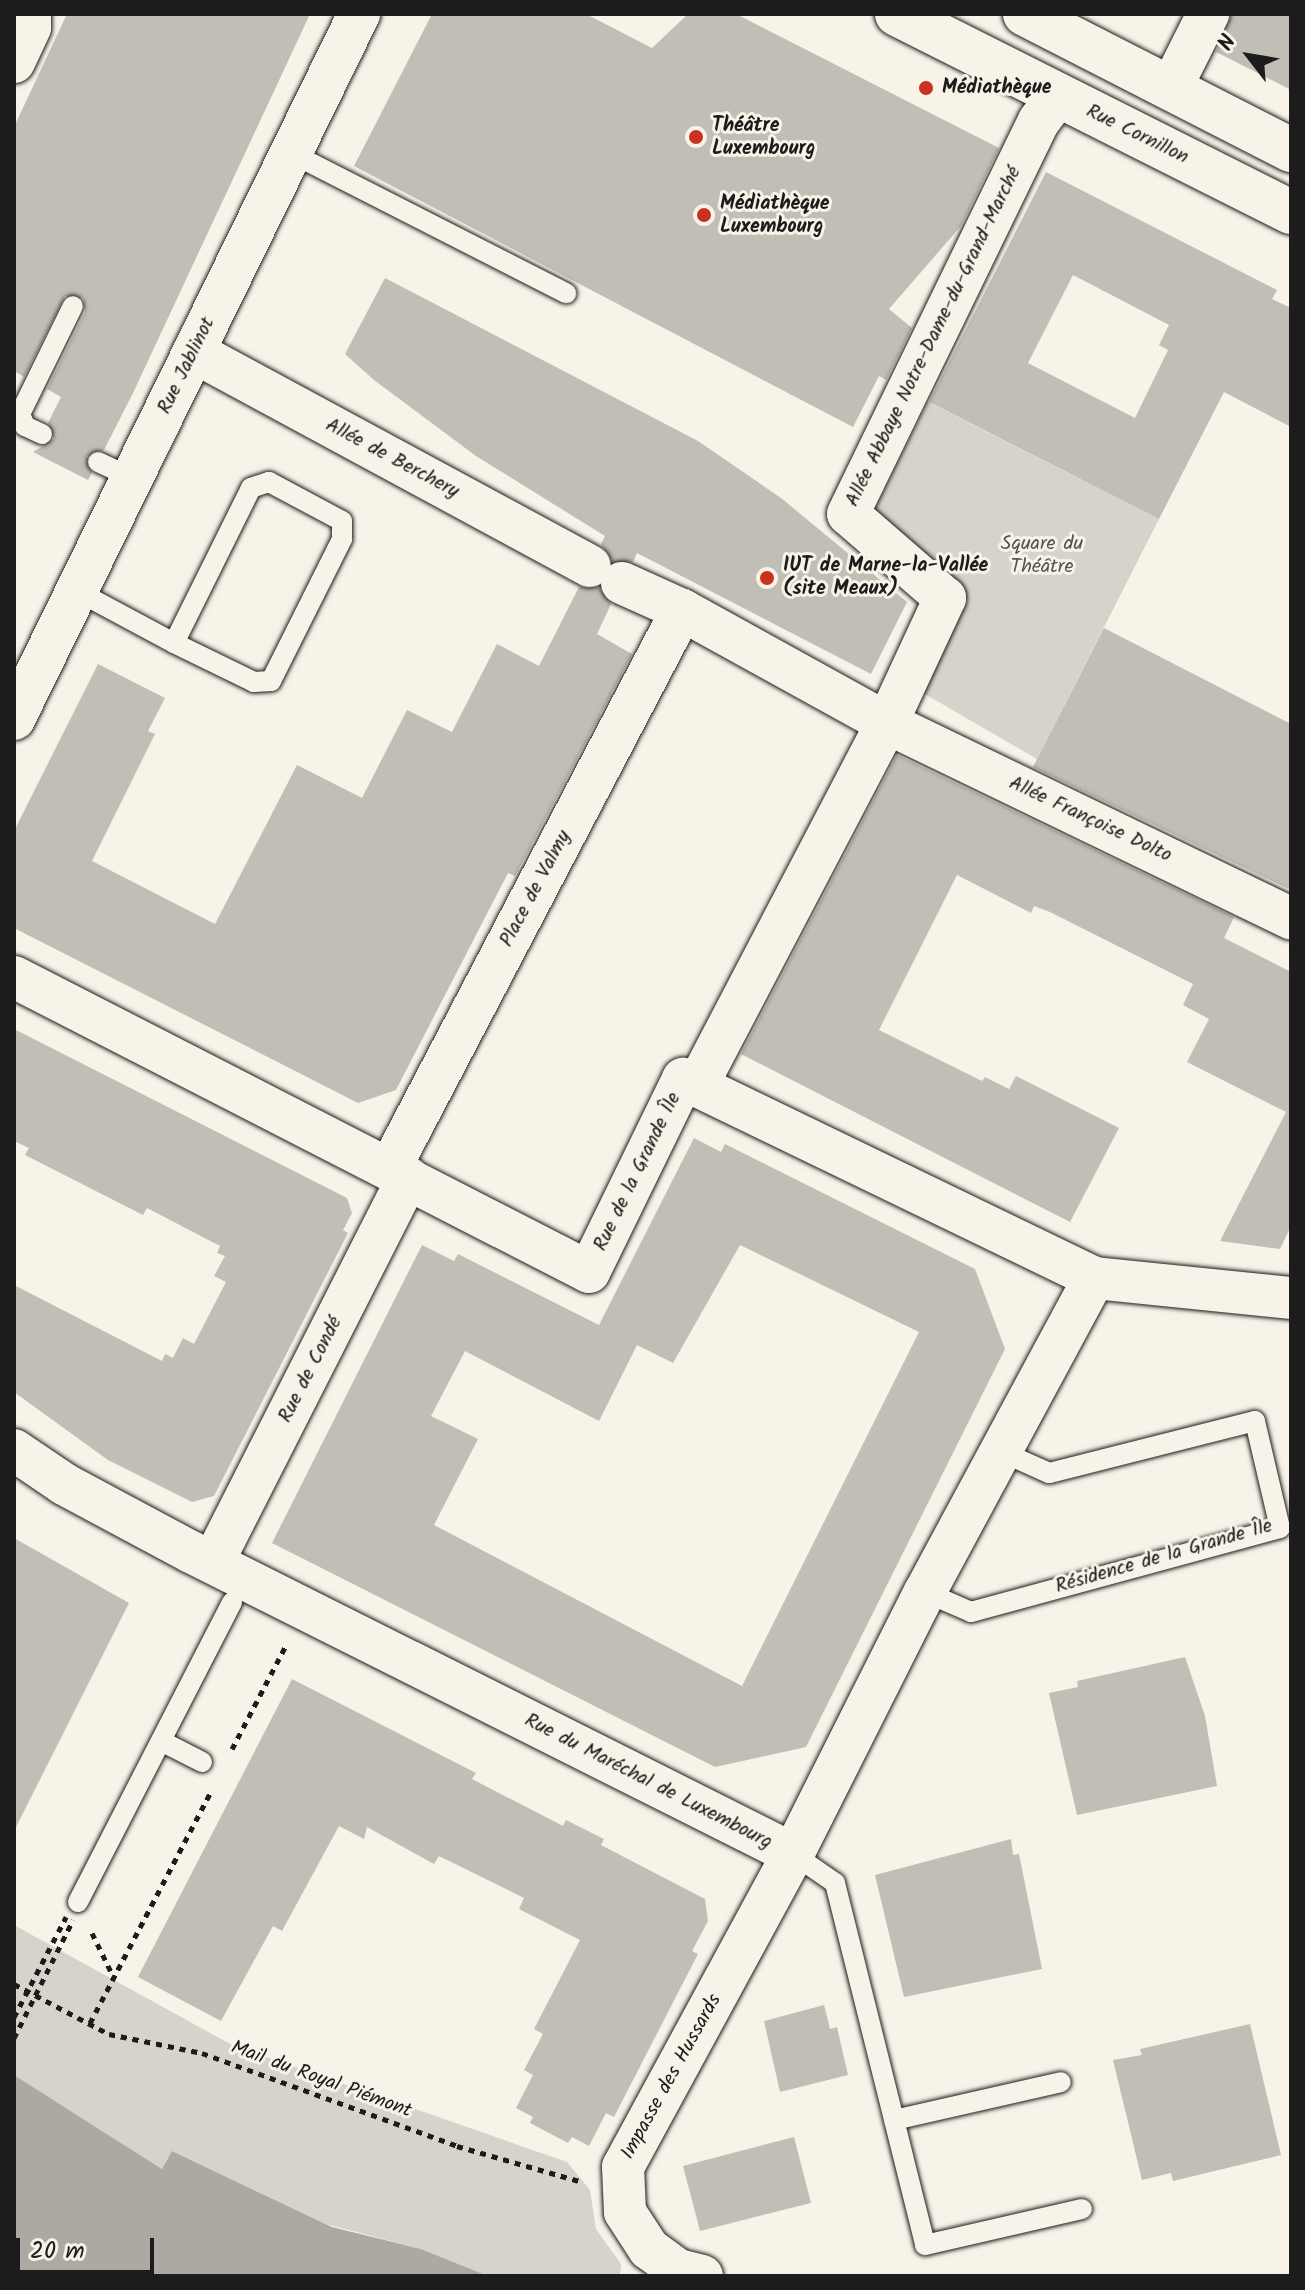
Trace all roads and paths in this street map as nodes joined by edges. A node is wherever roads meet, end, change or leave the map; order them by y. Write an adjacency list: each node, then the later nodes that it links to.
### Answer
1 (30, 14): 6 (street)
2 (359, 14): 10 (street, Rue Jablinot)
3 (897, 14): 8 (main road, Rue Cornillon)
4 (1025, 14): 7 (main road)
5 (1208, 14): 7 (street)
6 (14, 62)
7 (1171, 88): 9 (main road)
8 (1058, 96): 11 (main road, Rue Cornillon); 20 (street, Allée Abbaye Notre-Dame-du-Grand-Marché)
9 (1291, 150)
10 (291, 153): 12 (lane); 14 (street, Rue Jablinot)
11 (1291, 212)
12 (566, 293)
13 (73, 306): 15 (lane)
14 (194, 352): 16 (street, Rue Jablinot); 17 (street, Allée de Berchery)
15 (42, 434)
16 (77, 591): 18 (lane); 19 (street, Rue Jablinot)
17 (682, 610): 20 (street, Allée de Berchery); 24 (street, Place de Valmy)
18 (174, 643): 18 (lane)
19 (14, 719)
20 (887, 723): 21 (street, Allée Françoise Dolto); 23 (street)
21 (1291, 918)
22 (14, 977): 24 (street, Rue de la Grande Île)
23 (697, 1086): 24 (street, Rue de la Grande Île); 25 (street, Rue de la Grande Île)
24 (399, 1173): 29 (street, Rue de Condé)
25 (1094, 1278): 26 (street, Rue de la Grande Île); 28 (street, Rue du Maréchal de Luxembourg)
26 (1291, 1298)
27 (14, 1450): 29 (street, Rue du Maréchal de Luxembourg)
28 (1002, 1452): 30 (street, Rue du Maréchal de Luxembourg); 30 (lane, Résidence de la Grande Île)
29 (213, 1562): 37 (street, Rue du Maréchal de Luxembourg)
30 (925, 1592): 37 (street, Rue du Maréchal de Luxembourg)
31 (233, 1608): 33 (lane)
32 (289, 1638): 34 (path)
33 (161, 1741): 35 (lane); 38 (lane)
34 (228, 1758)
35 (202, 1762)
36 (214, 1785): 39 (path)
37 (793, 1854): 45 (lane); 46 (street, Impasse des Hussards)
38 (76, 1915): 39 (path); 41 (path, bridge); 43 (path, bridge)
39 (114, 1979): 42 (path)
40 (14, 1984): 42 (path, Mail du Royal Piémont)
41 (14, 2017)
42 (90, 2023): 46 (path, Mail du Royal Piémont)
43 (14, 2038)
44 (1061, 2082): 45 (lane)
45 (894, 2120): 47 (lane)
46 (624, 2189): 48 (street, Impasse des Hussards)
47 (1082, 2209)
48 (702, 2276)

